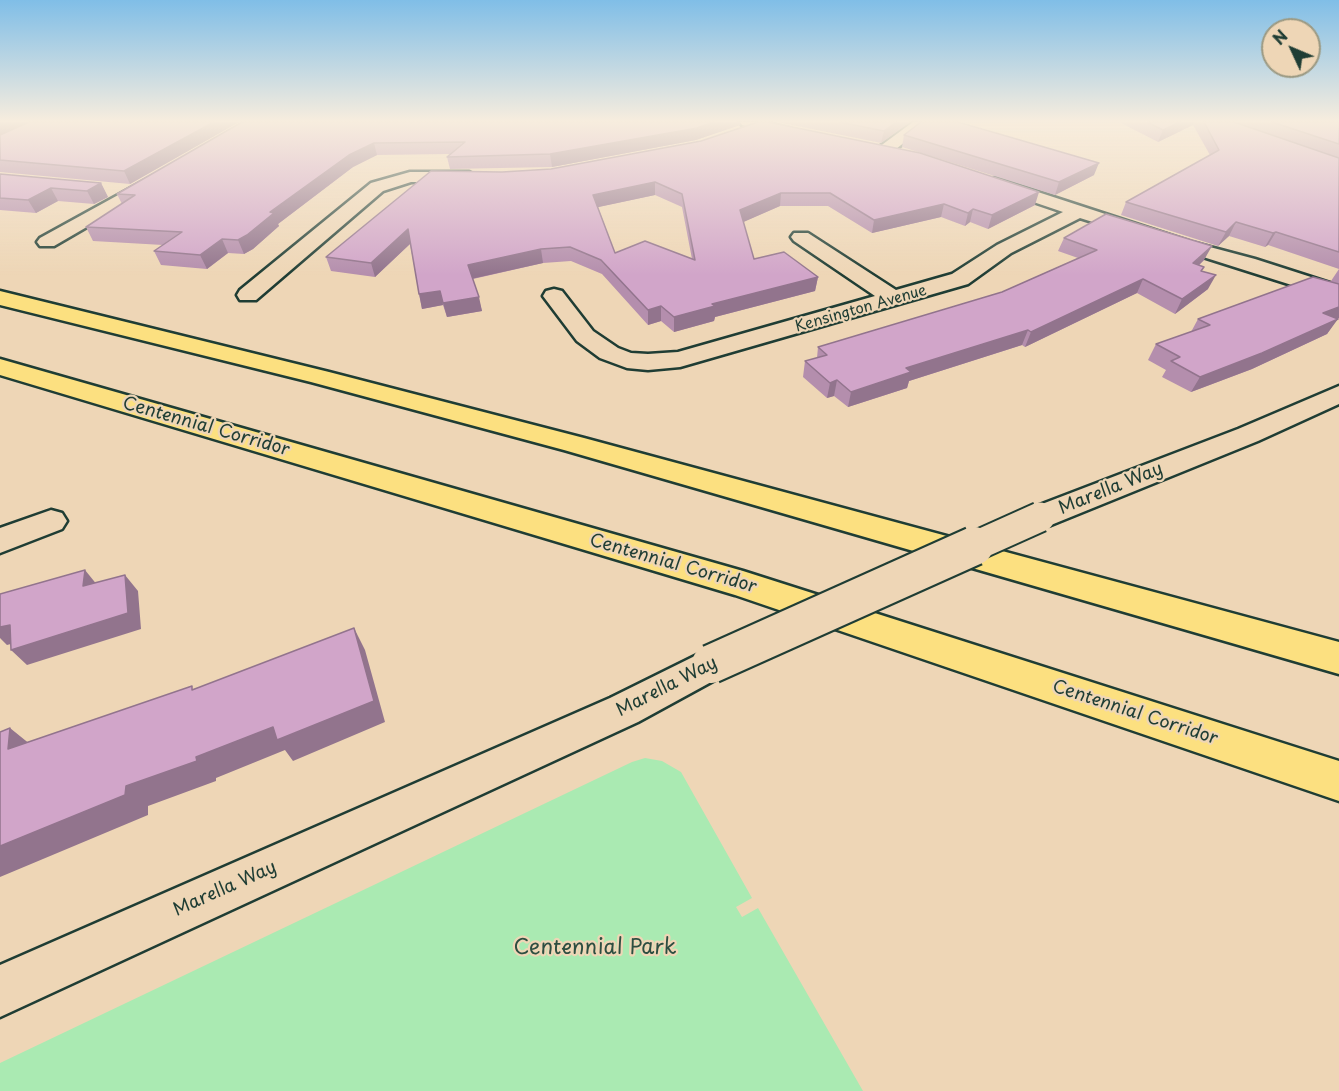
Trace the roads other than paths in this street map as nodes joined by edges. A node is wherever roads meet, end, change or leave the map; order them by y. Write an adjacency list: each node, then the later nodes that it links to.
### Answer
1 (167, 173): 5 (street)
2 (481, 177): 10 (street)
3 (979, 178): 6 (street)
4 (101, 188): 5 (street)
5 (135, 192): 8 (street)
6 (1078, 211): 9 (street); 13 (street, Kensington Avenue)
7 (801, 237): 13 (street)
8 (47, 242)
9 (1339, 293)
10 (248, 295)
11 (554, 296): 13 (street, Kensington Avenue)
12 (0, 298): 18 (highway)
13 (894, 300)
14 (0, 368): 19 (highway, Centennial Corridor)
15 (1339, 394): 20 (street, Marella Way, bridge)
16 (51, 521): 17 (street)
17 (0, 541)
18 (1339, 658)
19 (1339, 781)
20 (0, 991)

